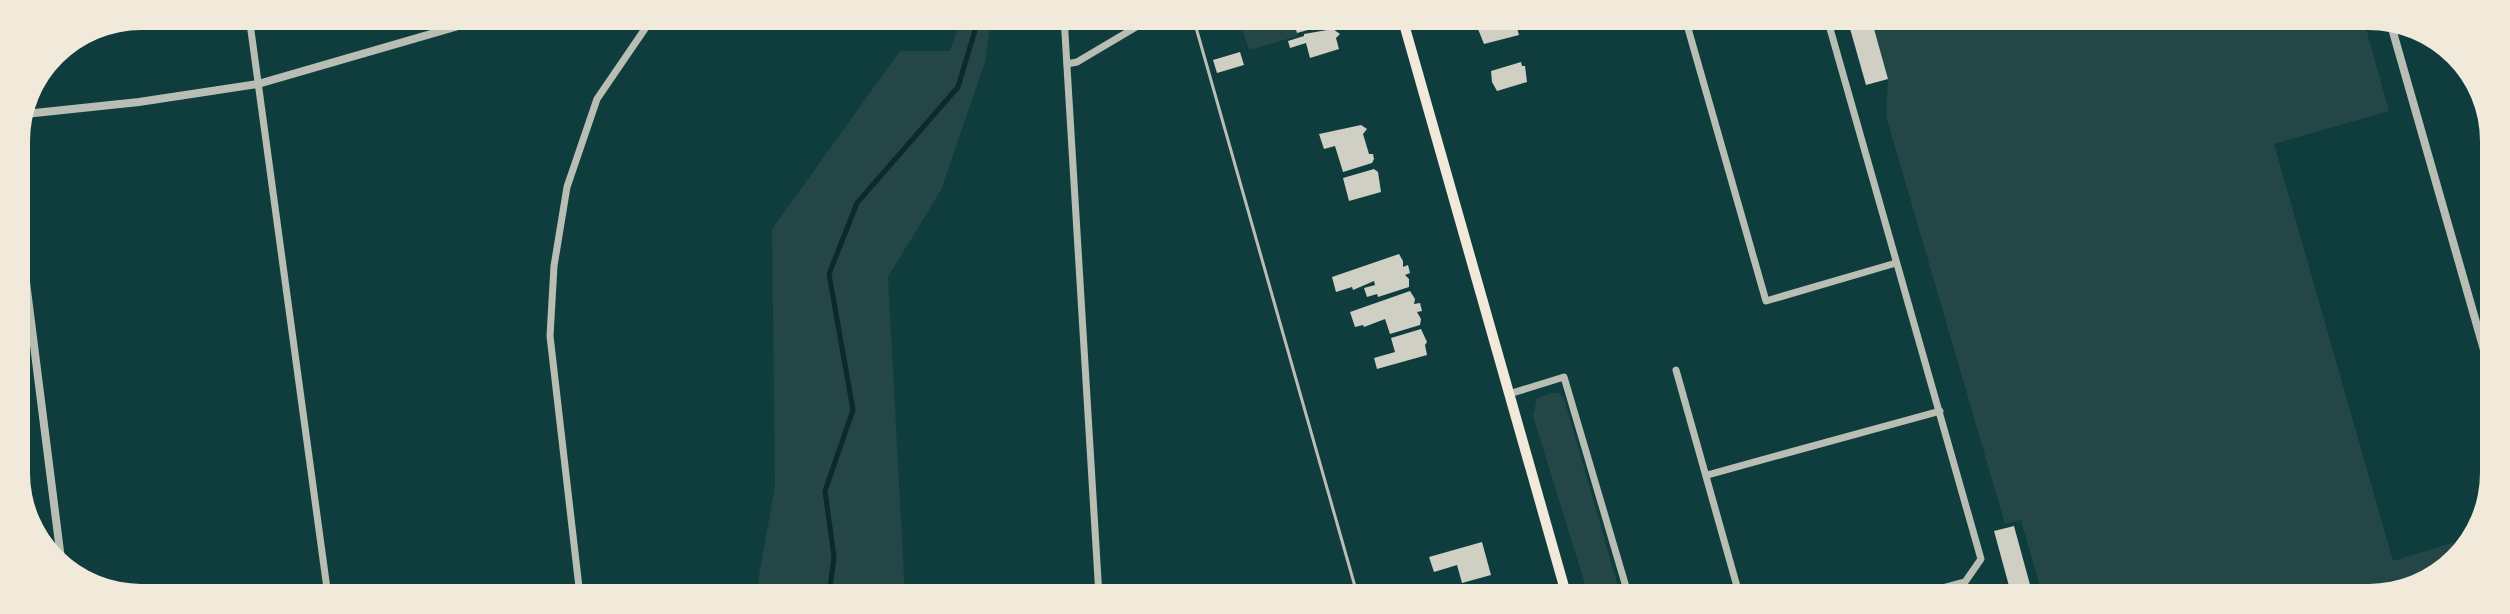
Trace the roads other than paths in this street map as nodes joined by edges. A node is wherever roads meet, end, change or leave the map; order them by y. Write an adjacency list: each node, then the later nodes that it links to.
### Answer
1 (251, 30): 12 (street)
2 (445, 30): 12 (street)
3 (644, 30): 23 (street)
4 (1065, 30): 11 (street)
5 (1131, 30): 11 (street)
6 (1197, 30): 25 (lane)
7 (1406, 30): 18 (main road)
8 (1688, 30): 14 (street)
9 (1830, 30): 14 (street)
10 (2393, 33): 16 (street)
11 (1067, 64): 24 (street)
12 (258, 84): 13 (street); 22 (street)
13 (34, 113)
14 (1896, 263): 19 (street)
15 (30, 314): 21 (street)
16 (2480, 336)
17 (1676, 370): 20 (street)
18 (1509, 394): 26 (main road); 27 (street)
19 (1940, 411): 20 (street); 29 (street)
20 (1707, 475): 28 (street)
21 (60, 549)
22 (326, 584)
23 (579, 584)
24 (1098, 584)
25 (1354, 584)
26 (1563, 584)
27 (1625, 584)
28 (1736, 584)
29 (1958, 584)

